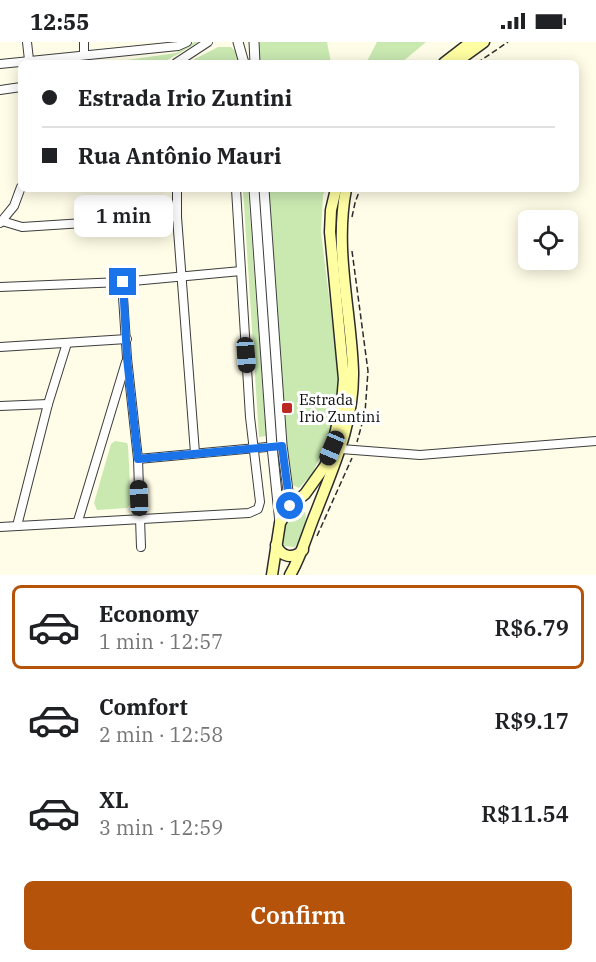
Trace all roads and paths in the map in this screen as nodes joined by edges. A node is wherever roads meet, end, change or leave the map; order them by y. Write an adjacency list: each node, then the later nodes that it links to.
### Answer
1 (27, 42): 13 (street)
2 (84, 42): 12 (street)
3 (187, 42): 10 (street)
4 (208, 42): 15 (street)
5 (238, 42): 16 (street)
6 (254, 42): 17 (street)
7 (471, 42): 18 (main road)
8 (484, 42): 19 (main road)
9 (508, 42): 20 (path)
10 (139, 46): 11 (street)
11 (110, 53): 12 (street); 14 (street)
12 (84, 55): 13 (street)
13 (29, 60)
14 (111, 60)
15 (181, 60)
16 (243, 60)
17 (255, 60)
18 (448, 60)
19 (459, 60)
20 (481, 60)
21 (18, 62): 22 (street)
22 (0, 64)
23 (18, 87): 24 (street)
24 (0, 90)
25 (19, 192): 33 (street)
26 (177, 192): 32 (street)
27 (236, 192): 34 (street)
28 (254, 192): 45 (street)
29 (264, 192): 46 (street)
30 (335, 192): 51 (main road)
31 (345, 192): 48 (main road)
32 (177, 217): 33 (street); 35 (street)
33 (1, 222)
34 (241, 271): 35 (street); 47 (street)
35 (182, 276): 36 (street); 49 (street)
36 (123, 282): 37 (street); 38 (street)
37 (0, 287)
38 (127, 339): 39 (street); 41 (street)
39 (67, 343): 40 (street); 42 (street)
40 (0, 348)
41 (127, 358): 50 (street); 54 (street)
42 (48, 404): 43 (street); 57 (street)
43 (0, 406)
44 (596, 441): 48 (street)
45 (272, 446): 46 (street); 47 (street); 55 (street)
46 (282, 446): 51 (street)
47 (254, 447): 49 (street); 53 (street)
48 (341, 449): 52 (main road)
49 (195, 453): 50 (street)
50 (138, 459): 53 (street)
51 (292, 505): 52 (main road); 55 (main road)
52 (315, 514): 60 (main road)
53 (140, 518): 54 (street); 59 (street)
54 (78, 521): 57 (street)
55 (280, 523): 58 (main road)
56 (0, 526): 57 (street)
57 (17, 526)
58 (276, 545): 60 (main road); 61 (main road)
59 (141, 548)
60 (303, 550): 62 (main road)
61 (272, 575)
62 (290, 575)

